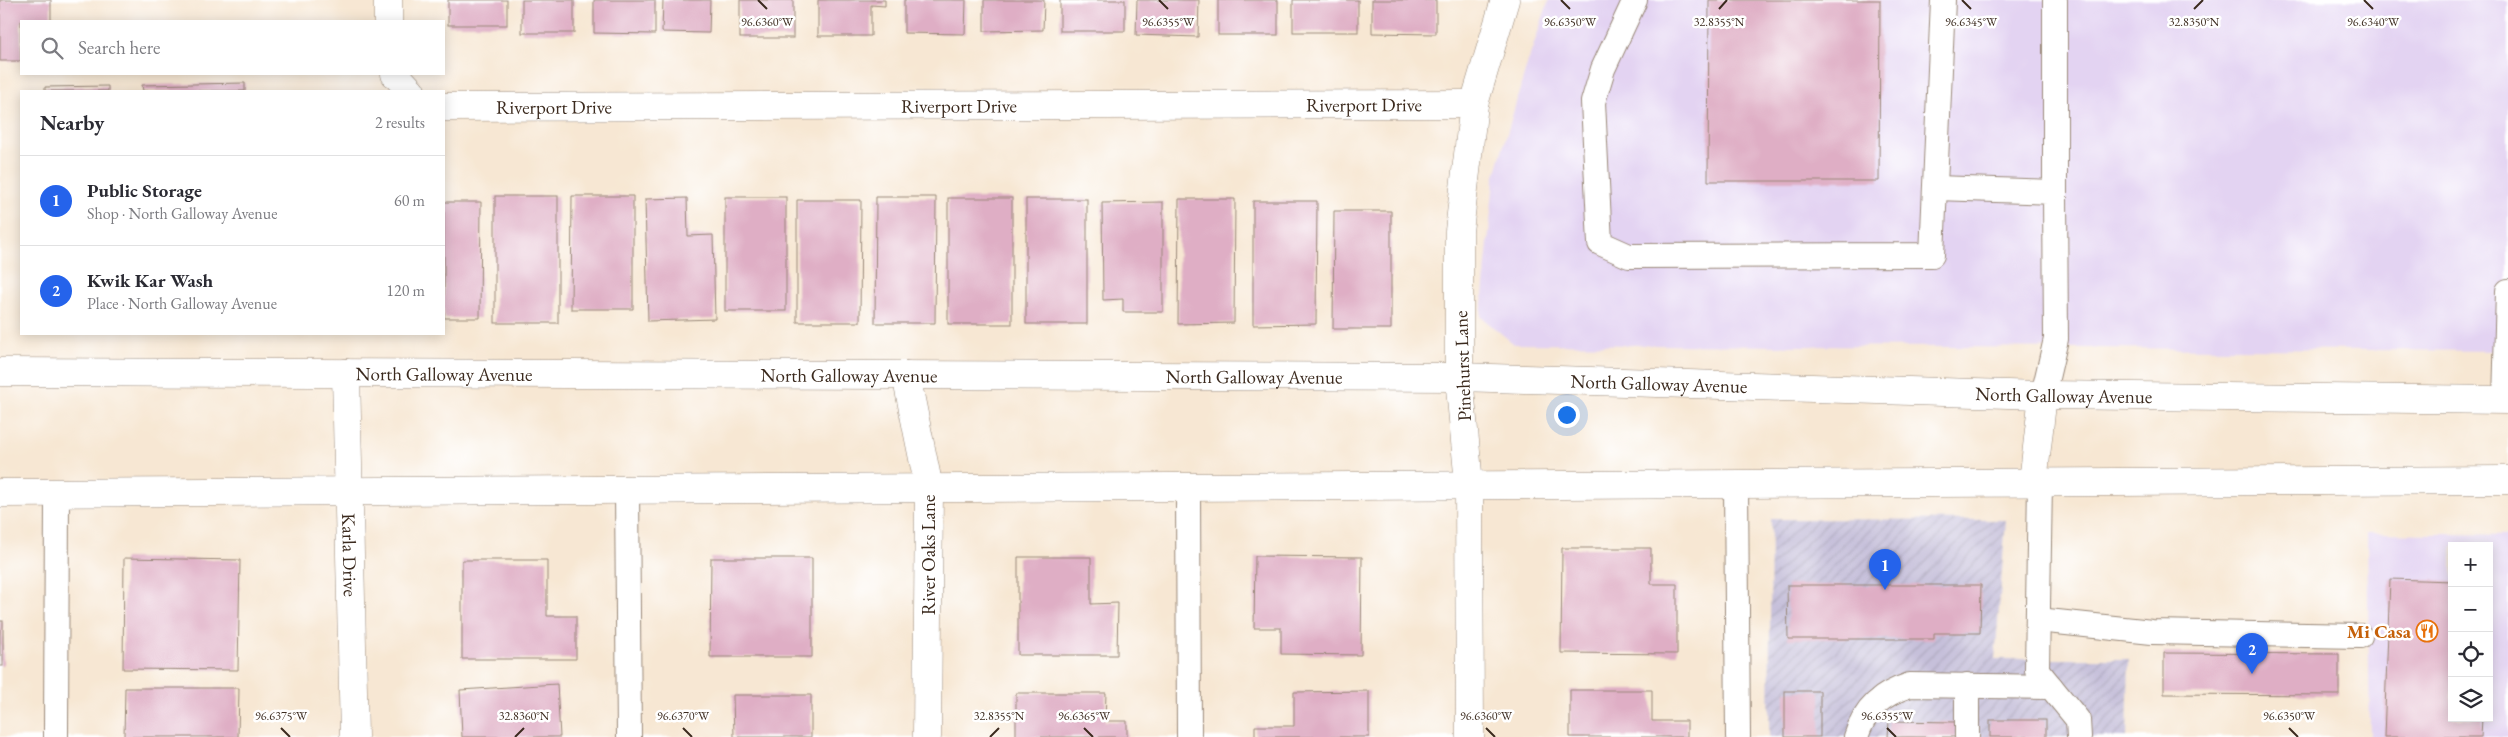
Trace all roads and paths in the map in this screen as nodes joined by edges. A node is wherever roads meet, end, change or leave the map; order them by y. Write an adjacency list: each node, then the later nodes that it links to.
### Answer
1 (388, 0): 6 (main road)
2 (1505, 0): 9 (main road, Pinehurst Lane)
3 (1635, 0): 11 (lane)
4 (1943, 0): 11 (lane)
5 (2056, 0): 12 (lane)
6 (388, 20)
7 (397, 75): 8 (main road)
8 (410, 90)
9 (1474, 104): 10 (main road, Riverport Drive); 17 (main road, Pinehurst Lane)
10 (445, 107)
11 (1936, 188): 12 (lane)
12 (2055, 192): 18 (lane)
13 (2508, 291): 19 (lane)
14 (0, 372): 15 (main road, North Galloway Avenue)
15 (346, 373): 16 (main road, North Galloway Avenue); 27 (main road, Karla Drive)
16 (906, 375): 17 (main road, North Galloway Avenue); 25 (main road, River Oaks Lane)
17 (1459, 377): 18 (main road, North Galloway Avenue); 23 (main road, Pinehurst Lane)
18 (2043, 395): 19 (main road, North Galloway Avenue); 21 (main road)
19 (2507, 400)
20 (2508, 480): 21 (main road)
21 (2036, 482): 22 (main road); 30 (lane)
22 (1736, 483): 23 (main road); 40 (lane)
23 (1469, 484): 24 (main road); 39 (main road, Pinehurst Lane)
24 (1188, 486): 25 (main road); 38 (lane)
25 (929, 488): 26 (main road); 37 (main road, River Oaks Lane)
26 (627, 490): 27 (main road); 36 (lane)
27 (349, 492): 28 (main road); 35 (main road, Karla Drive)
28 (57, 493): 29 (main road); 34 (lane)
29 (0, 494)
30 (2038, 620): 31 (lane); 33 (lane)
31 (2360, 636)
32 (1968, 686): 33 (lane); 41 (lane); 42 (lane)
33 (2051, 687): 43 (lane)
34 (56, 737)
35 (354, 737)
36 (629, 737)
37 (927, 737)
38 (1188, 737)
39 (1470, 737)
40 (1738, 737)
41 (1856, 737)
42 (1968, 737)
43 (2079, 737)

